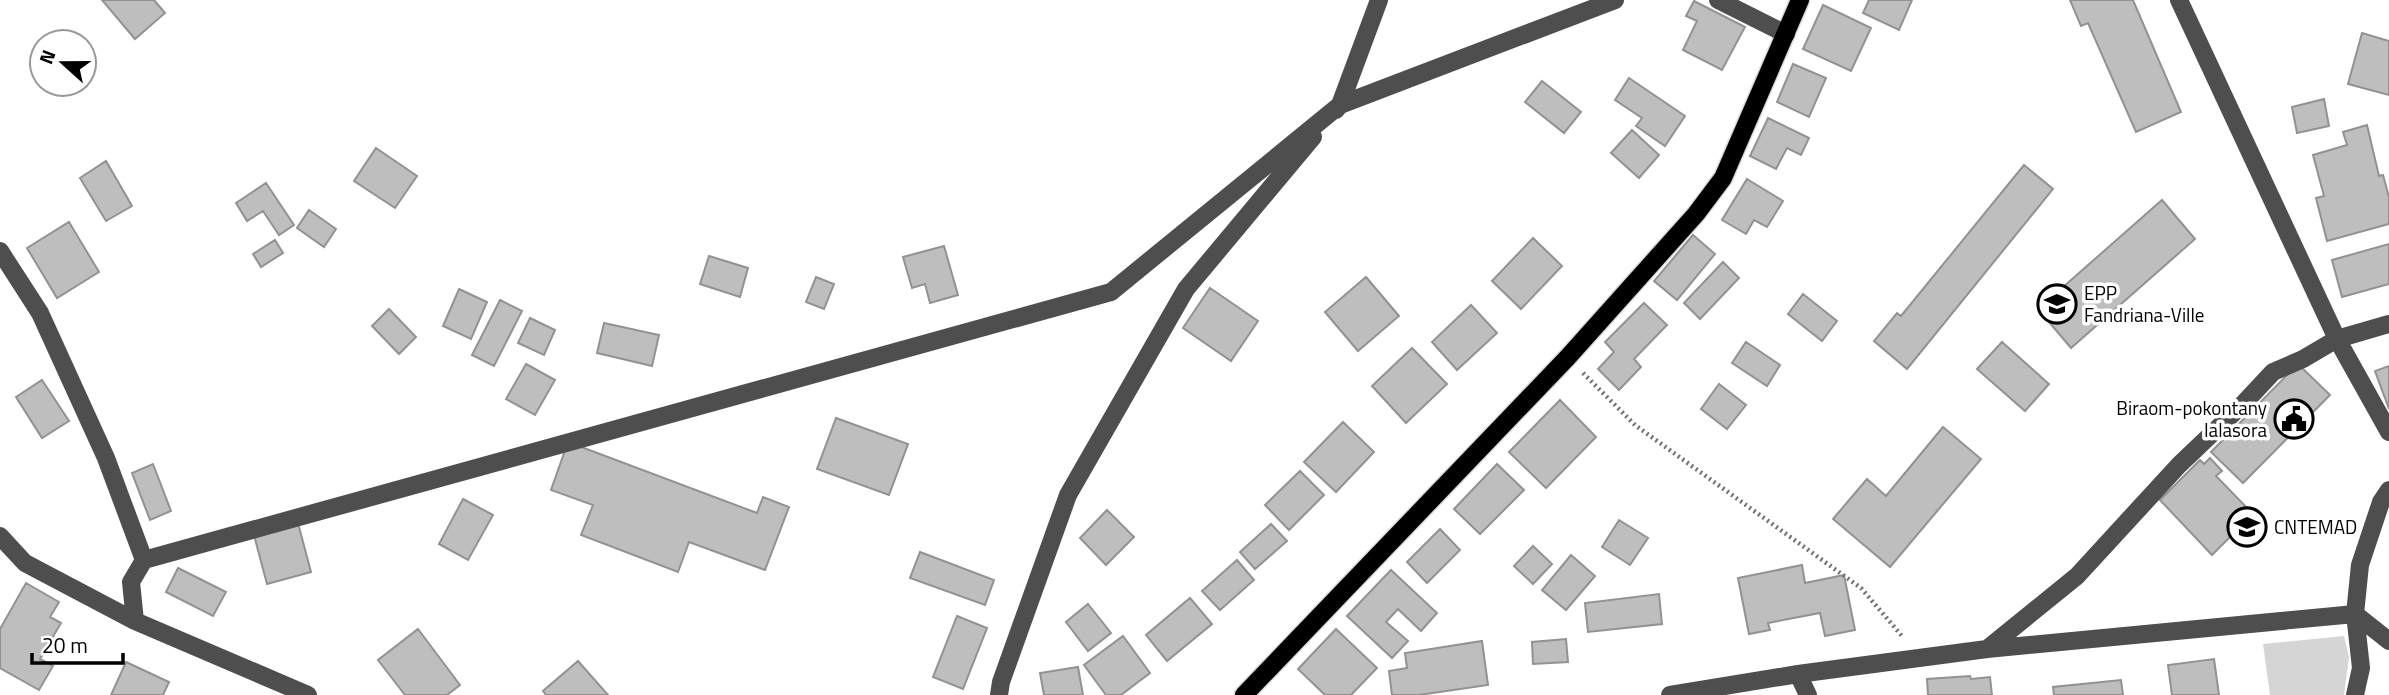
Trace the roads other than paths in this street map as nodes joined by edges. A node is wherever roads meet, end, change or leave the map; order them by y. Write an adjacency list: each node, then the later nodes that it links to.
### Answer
1 (1378, 0): 7 (street)
2 (1615, 0): 7 (street)
3 (1718, 0): 6 (street)
4 (1800, 0): 6 (main road)
5 (2179, 0): 10 (street)
6 (1786, 34): 22 (main road)
7 (1340, 105): 14 (street); 21 (street)
8 (0, 251): 14 (street)
9 (2389, 324): 10 (street)
10 (2337, 339): 11 (street); 18 (street)
11 (2389, 432)
12 (2389, 490): 15 (street)
13 (0, 537): 16 (street)
14 (144, 560): 16 (street)
15 (2355, 614): 17 (street); 18 (street); 25 (street)
16 (135, 621): 20 (street)
17 (2389, 641)
18 (1987, 649): 19 (street)
19 (1798, 674): 23 (street); 24 (street)
20 (308, 695)
21 (999, 695)
22 (1244, 695)
23 (1670, 695)
24 (1808, 695)
25 (2355, 695)

